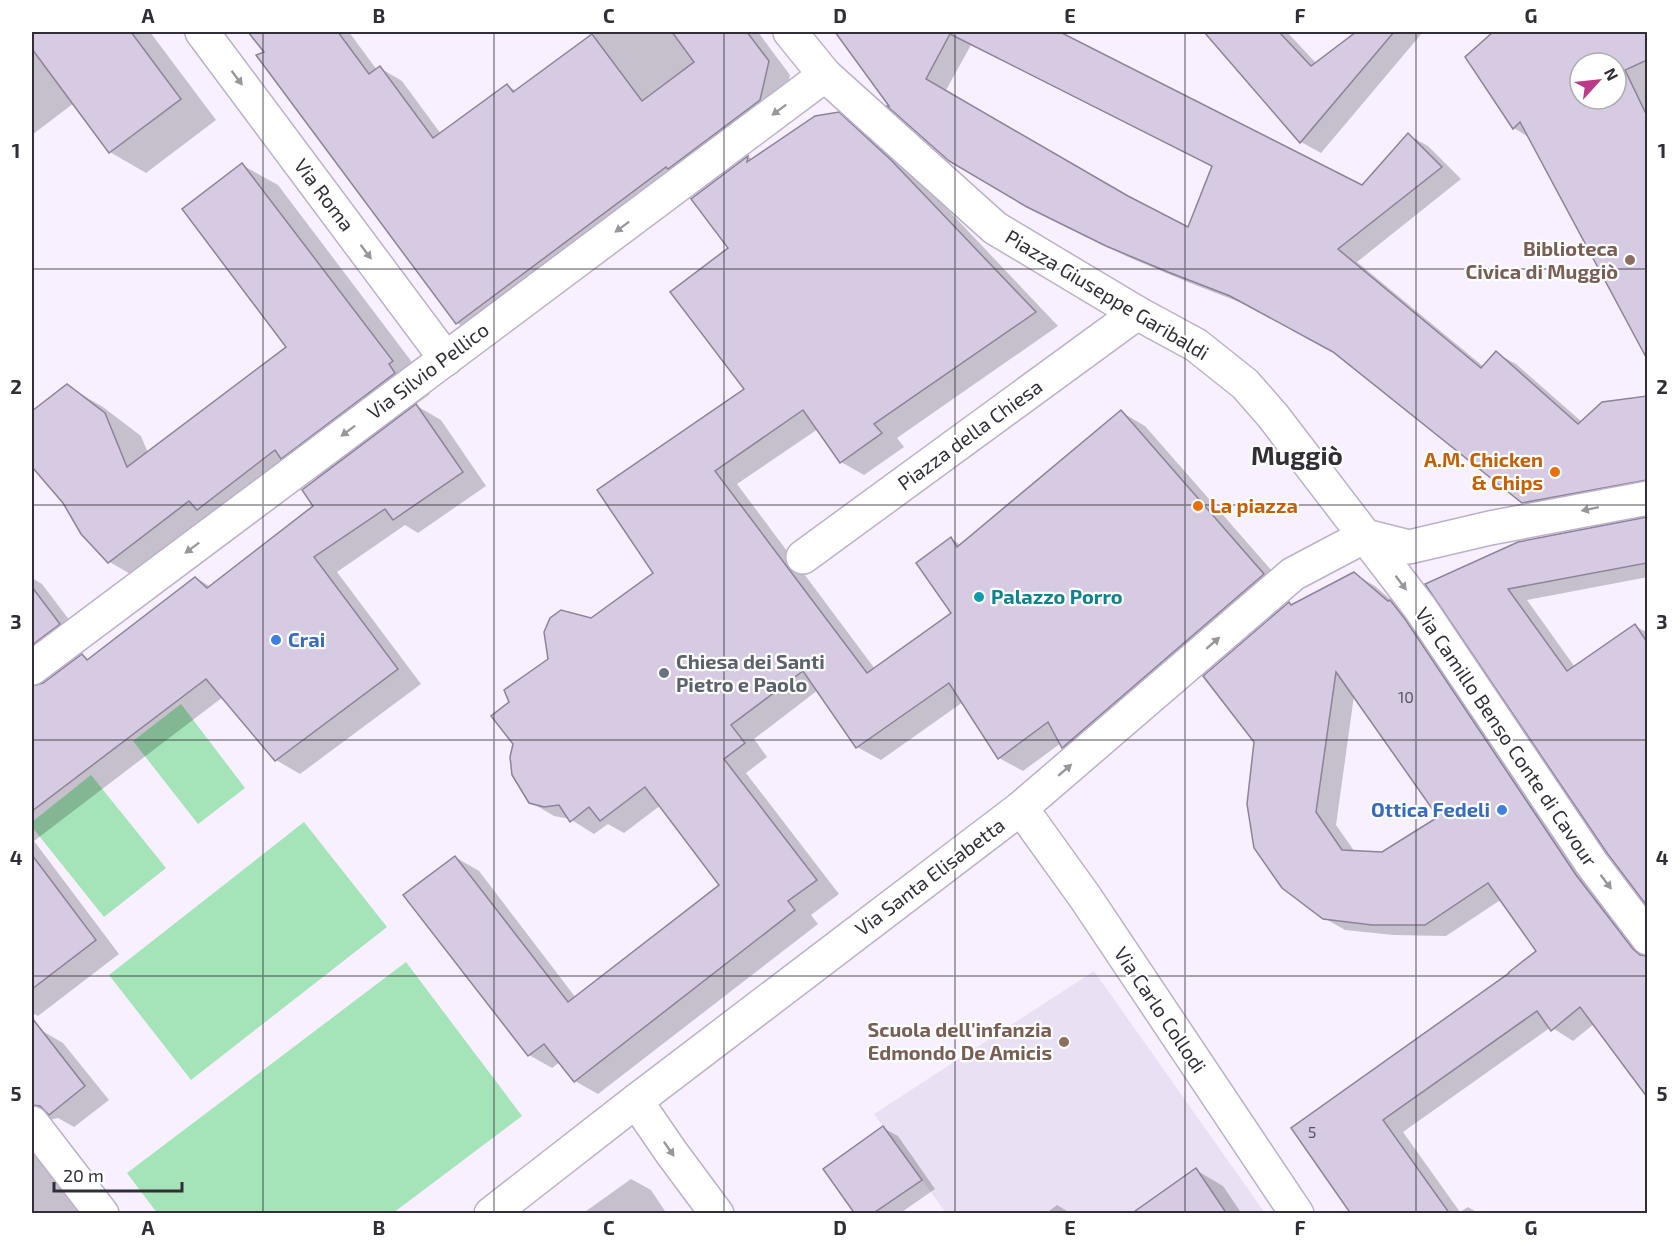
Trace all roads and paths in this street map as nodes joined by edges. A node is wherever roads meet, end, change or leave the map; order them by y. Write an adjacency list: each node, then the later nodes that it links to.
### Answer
1 (202, 32): 5 (street, Via Roma, one-way to 5)
2 (790, 32): 3 (street, Piazza Giuseppe Garibaldi)
3 (825, 75): 4 (street, Piazza Giuseppe Garibaldi); 5 (street, Via Silvio Pellico, one-way to 5)
4 (1137, 313): 7 (street, Piazza Giuseppe Garibaldi); 8 (street, Piazza della Chiesa)
5 (446, 359): 9 (street, Via Silvio Pellico, one-way to 9)
6 (1647, 498): 7 (street, one-way to 7)
7 (1365, 536): 10 (street, Via Santa Elisabetta, one-way to 7); 11 (street, Via Camillo Benso Conte di Cavour, one-way to 11)
8 (803, 557)
9 (32, 668)
10 (1021, 808): 12 (street, Via Santa Elisabetta); 17 (street, Via Carlo Collodi)
11 (1647, 938)
12 (636, 1101): 15 (street, Via Santa Elisabetta); 16 (street, one-way to 16)
13 (32, 1123): 14 (street)
14 (102, 1214)
15 (490, 1214)
16 (717, 1214)
17 (1298, 1214)

